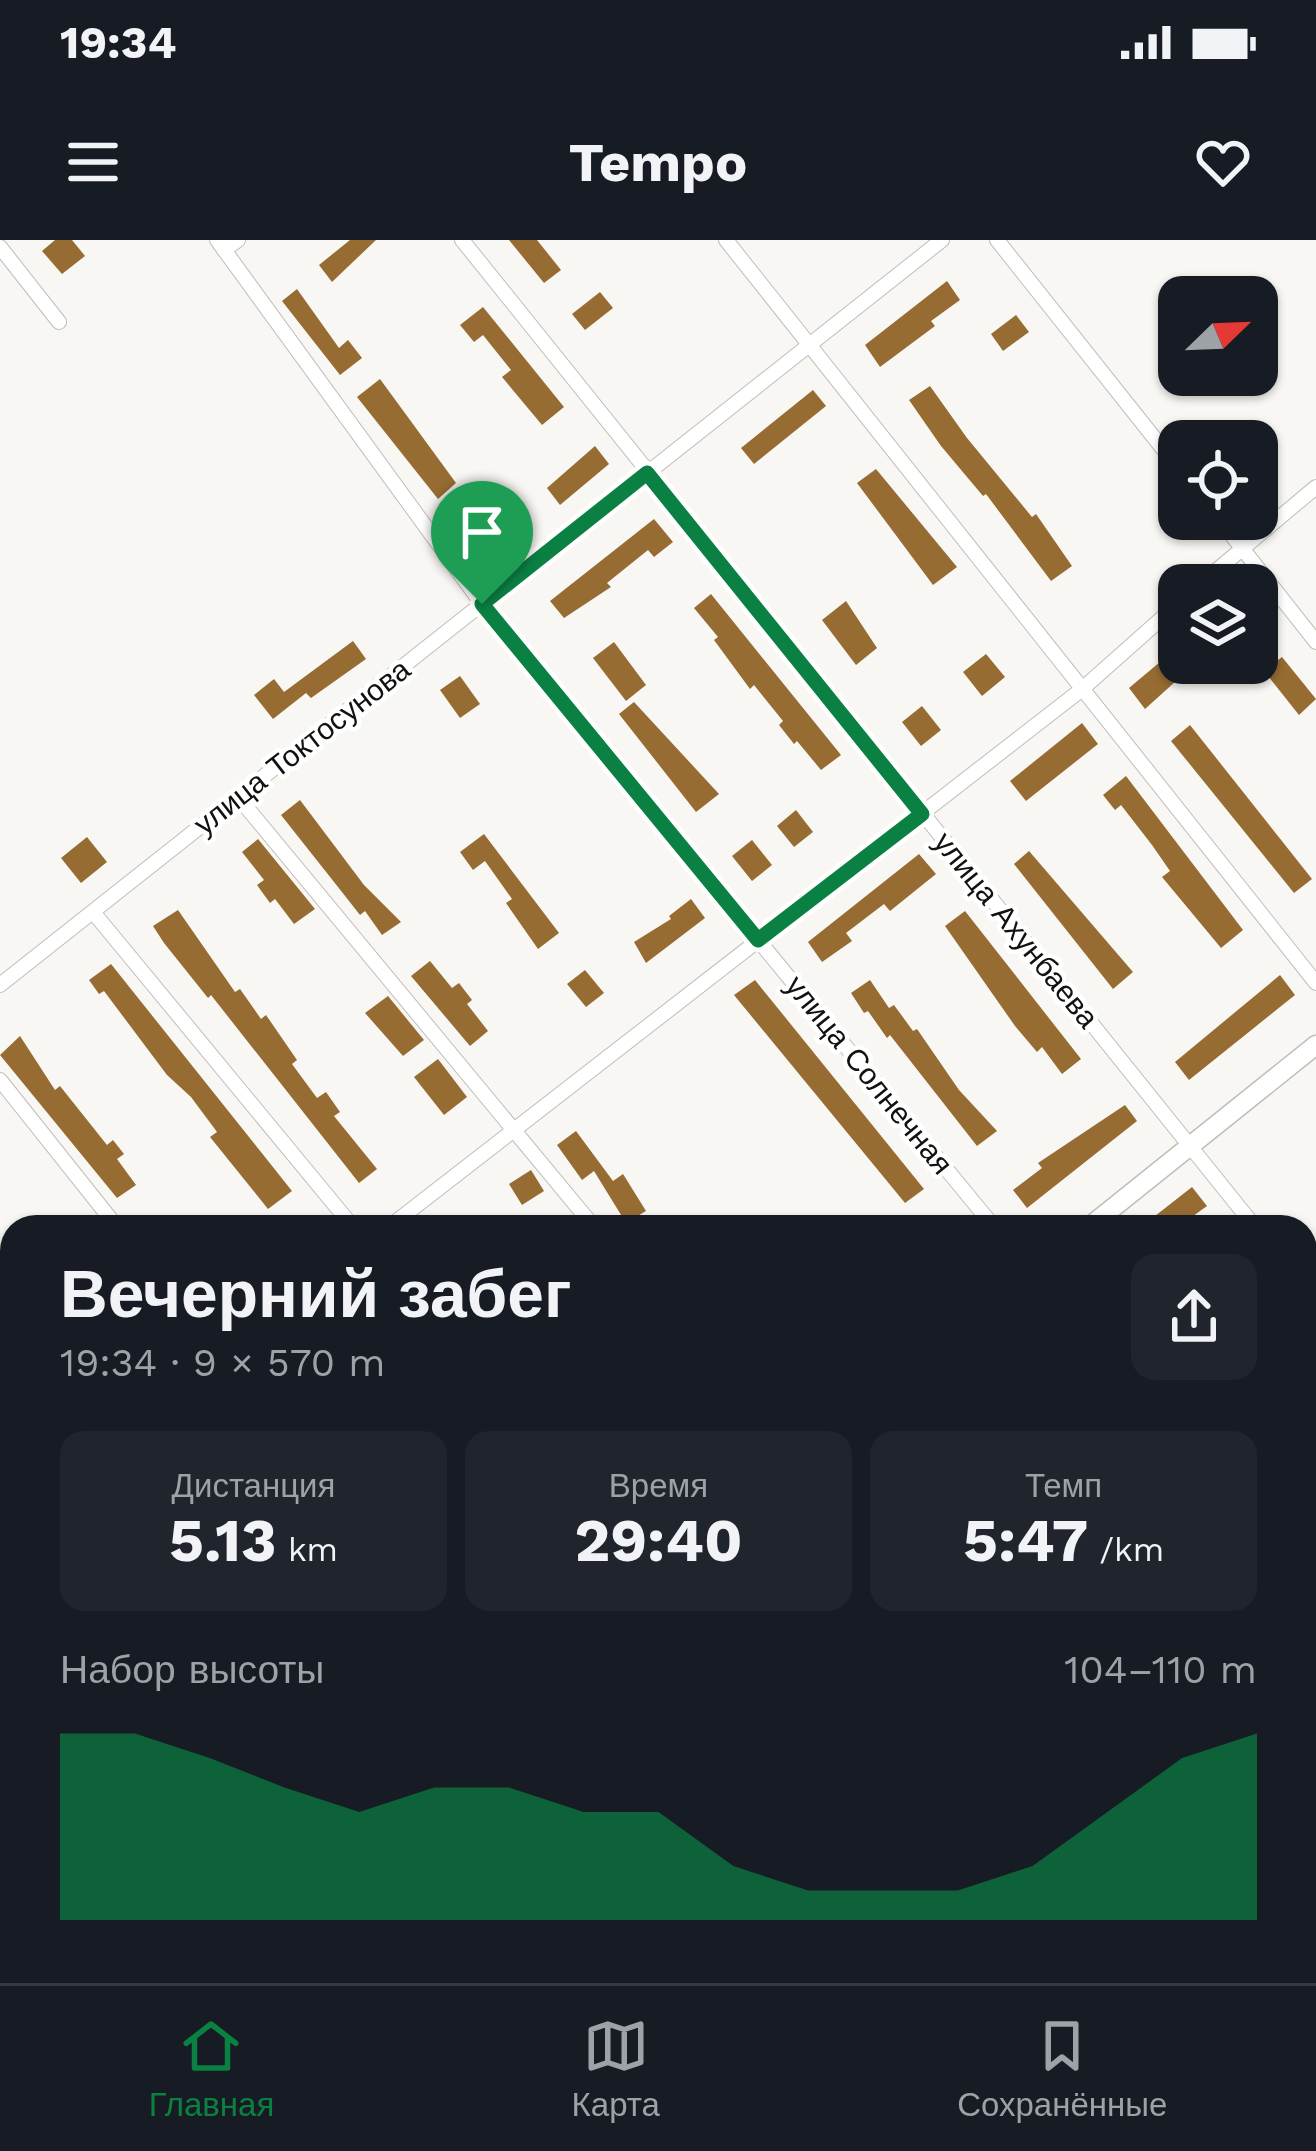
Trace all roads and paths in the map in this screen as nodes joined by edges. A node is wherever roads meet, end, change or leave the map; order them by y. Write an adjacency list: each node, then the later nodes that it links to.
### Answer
1 (238, 240): 6 (street)
2 (462, 240): 11 (street, улица Ахунбаева)
3 (726, 240): 9 (street)
4 (942, 240): 9 (street, улица Токтосунова)
5 (997, 240): 10 (street)
6 (220, 245): 16 (street, улица Солнечная)
7 (0, 247): 8 (street)
8 (59, 322)
9 (810, 345): 11 (street, улица Токтосунова); 19 (street)
10 (1158, 443)
11 (647, 473): 16 (street, улица Токтосунова); 21 (street, улица Ахунбаева)
12 (1316, 487): 14 (street)
13 (1236, 540): 14 (street)
14 (1241, 547): 15 (street); 18 (street)
15 (1222, 564)
16 (482, 604): 20 (street, улица Токтосунова); 23 (street, улица Солнечная)
17 (1158, 622): 19 (street)
18 (1316, 642)
19 (1081, 690): 21 (street); 24 (street)
20 (238, 797): 22 (street, улица Токтосунова); 28 (street)
21 (922, 814): 23 (street); 29 (street, улица Ахунбаева)
22 (93, 912): 25 (street, улица Токтосунова); 31 (street)
23 (758, 940): 28 (street); 34 (street, улица Солнечная)
24 (1316, 983)
25 (0, 985)
26 (1316, 1045): 29 (street)
27 (0, 1080): 30 (street)
28 (514, 1130): 32 (street); 33 (street)
29 (1190, 1146): 35 (street); 36 (street, улица Ахунбаева)
30 (107, 1215)
31 (342, 1215)
32 (404, 1215)
33 (583, 1215)
34 (984, 1215)
35 (1104, 1215)
36 (1245, 1215)

